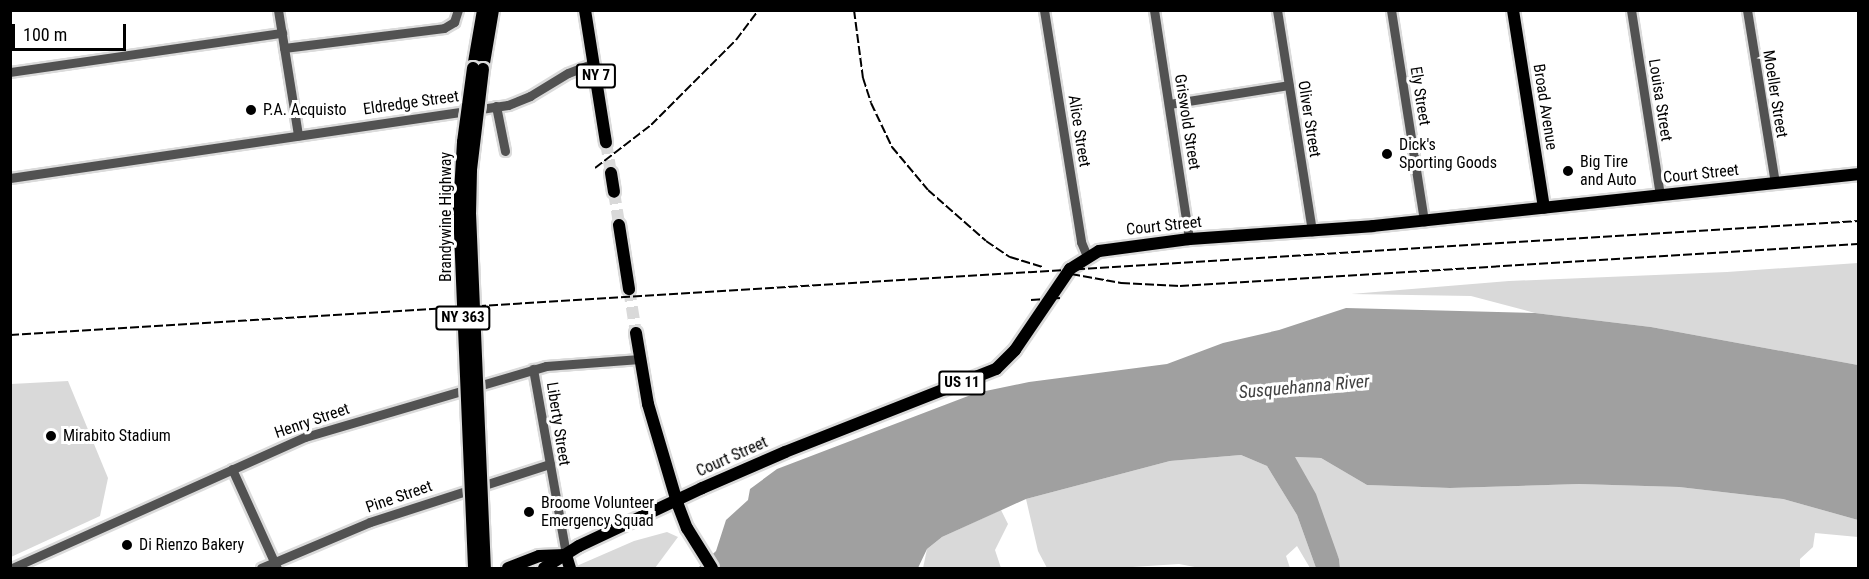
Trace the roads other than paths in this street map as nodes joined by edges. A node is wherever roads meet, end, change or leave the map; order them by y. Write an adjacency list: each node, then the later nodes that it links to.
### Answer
1 (279, 10): 13 (street)
2 (458, 10): 14 (street)
3 (483, 10): 16 (main road, Brandywine Highway / NY 363)
4 (493, 10): 16 (main road, Brandywine Highway / NY 363)
5 (585, 10): 15 (main road, NY 7)
6 (1044, 10): 35 (street, Alice Street)
7 (1154, 10): 19 (street, Griswold Street)
8 (1277, 10): 18 (street, Oliver Street)
9 (1391, 10): 31 (street, Ely Street)
10 (1513, 10): 30 (main road, Broad Avenue)
11 (1631, 10): 29 (street, Louisa Street)
12 (1747, 10): 27 (street, Moeller Street)
13 (282, 33): 14 (street); 17 (street)
14 (284, 48): 21 (street)
15 (594, 63): 20 (street, Eldredge Street); 22 (main road, NY 7)
16 (478, 69): 47 (main road, Brandywine Highway / NY 363, bridge); 48 (main road, Brandywine Highway / NY 363, bridge)
17 (10, 72)
18 (1289, 85): 19 (street); 33 (street, Oliver Street)
19 (1169, 104): 34 (street, Griswold Street)
20 (496, 106): 21 (street, Eldredge Street); 23 (street)
21 (298, 135): 26 (street, Eldredge Street)
22 (606, 142)
23 (505, 152)
24 (611, 173): 28 (main road)
25 (1858, 174): 27 (main road, Court Street / US 11)
26 (10, 178)
27 (1774, 183): 29 (main road, Court Street / US 11)
28 (614, 192)
29 (1660, 195): 30 (main road, Court Street / US 11)
30 (1544, 208): 31 (main road, Court Street / US 11)
31 (1424, 221): 33 (main road, Court Street / US 11)
32 (619, 225): 36 (main road)
33 (1312, 231): 34 (main road, Court Street / US 11)
34 (1189, 239): 35 (main road, Court Street / US 11)
35 (1088, 256): 42 (main road, Court Street / US 11)
36 (629, 289)
37 (636, 333): 38 (main road)
38 (640, 360): 39 (street, Henry Street); 42 (main road)
39 (533, 369): 40 (street, Liberty Street); 41 (street, Henry Street)
40 (550, 464): 43 (street, Liberty Street); 44 (street, Pine Street)
41 (232, 469): 44 (street); 45 (street, Henry Street)
42 (677, 500): 43 (main road, Court Street / US 11); 53 (main road)
43 (566, 555): 49 (main road, Court Street / US 11); 50 (main road, Court Street / US 11); 51 (main road); 52 (main road)
44 (275, 565): 46 (street, Pine Street)
45 (12, 568)
46 (261, 568)
47 (474, 568)
48 (485, 568)
49 (508, 568)
50 (544, 568)
51 (563, 568)
52 (570, 568)
53 (712, 568)

